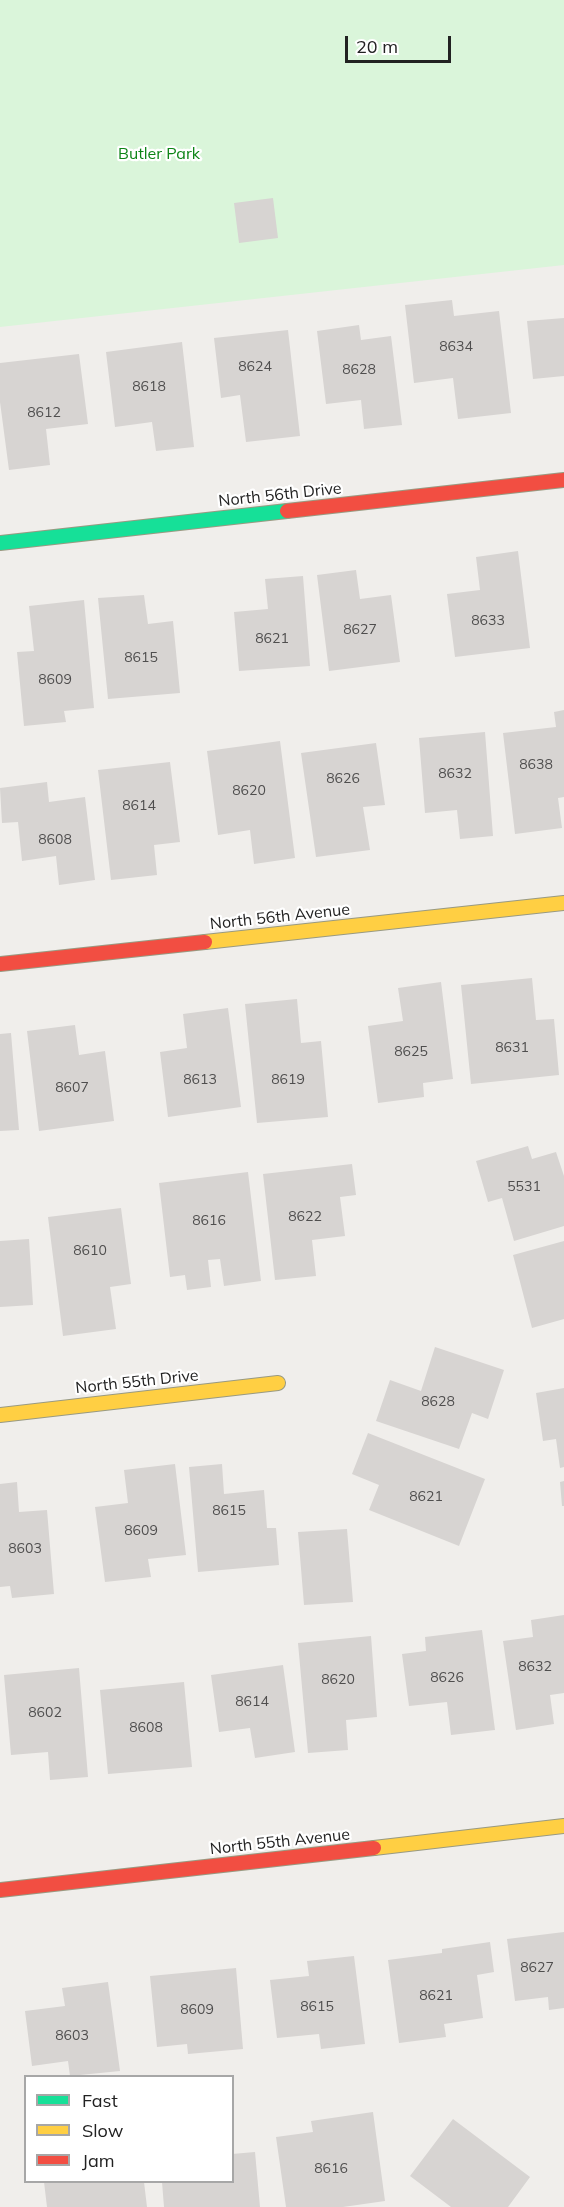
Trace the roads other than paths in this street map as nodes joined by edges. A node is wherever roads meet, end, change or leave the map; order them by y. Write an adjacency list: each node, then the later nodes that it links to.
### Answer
1 (564, 480): 2 (street, North 56th Drive)
2 (0, 543)
3 (564, 903): 4 (street, North 56th Avenue)
4 (0, 963)
5 (278, 1383): 6 (street, North 55th Drive)
6 (0, 1414)
7 (564, 1826): 8 (street, North 55th Avenue)
8 (0, 1890)

